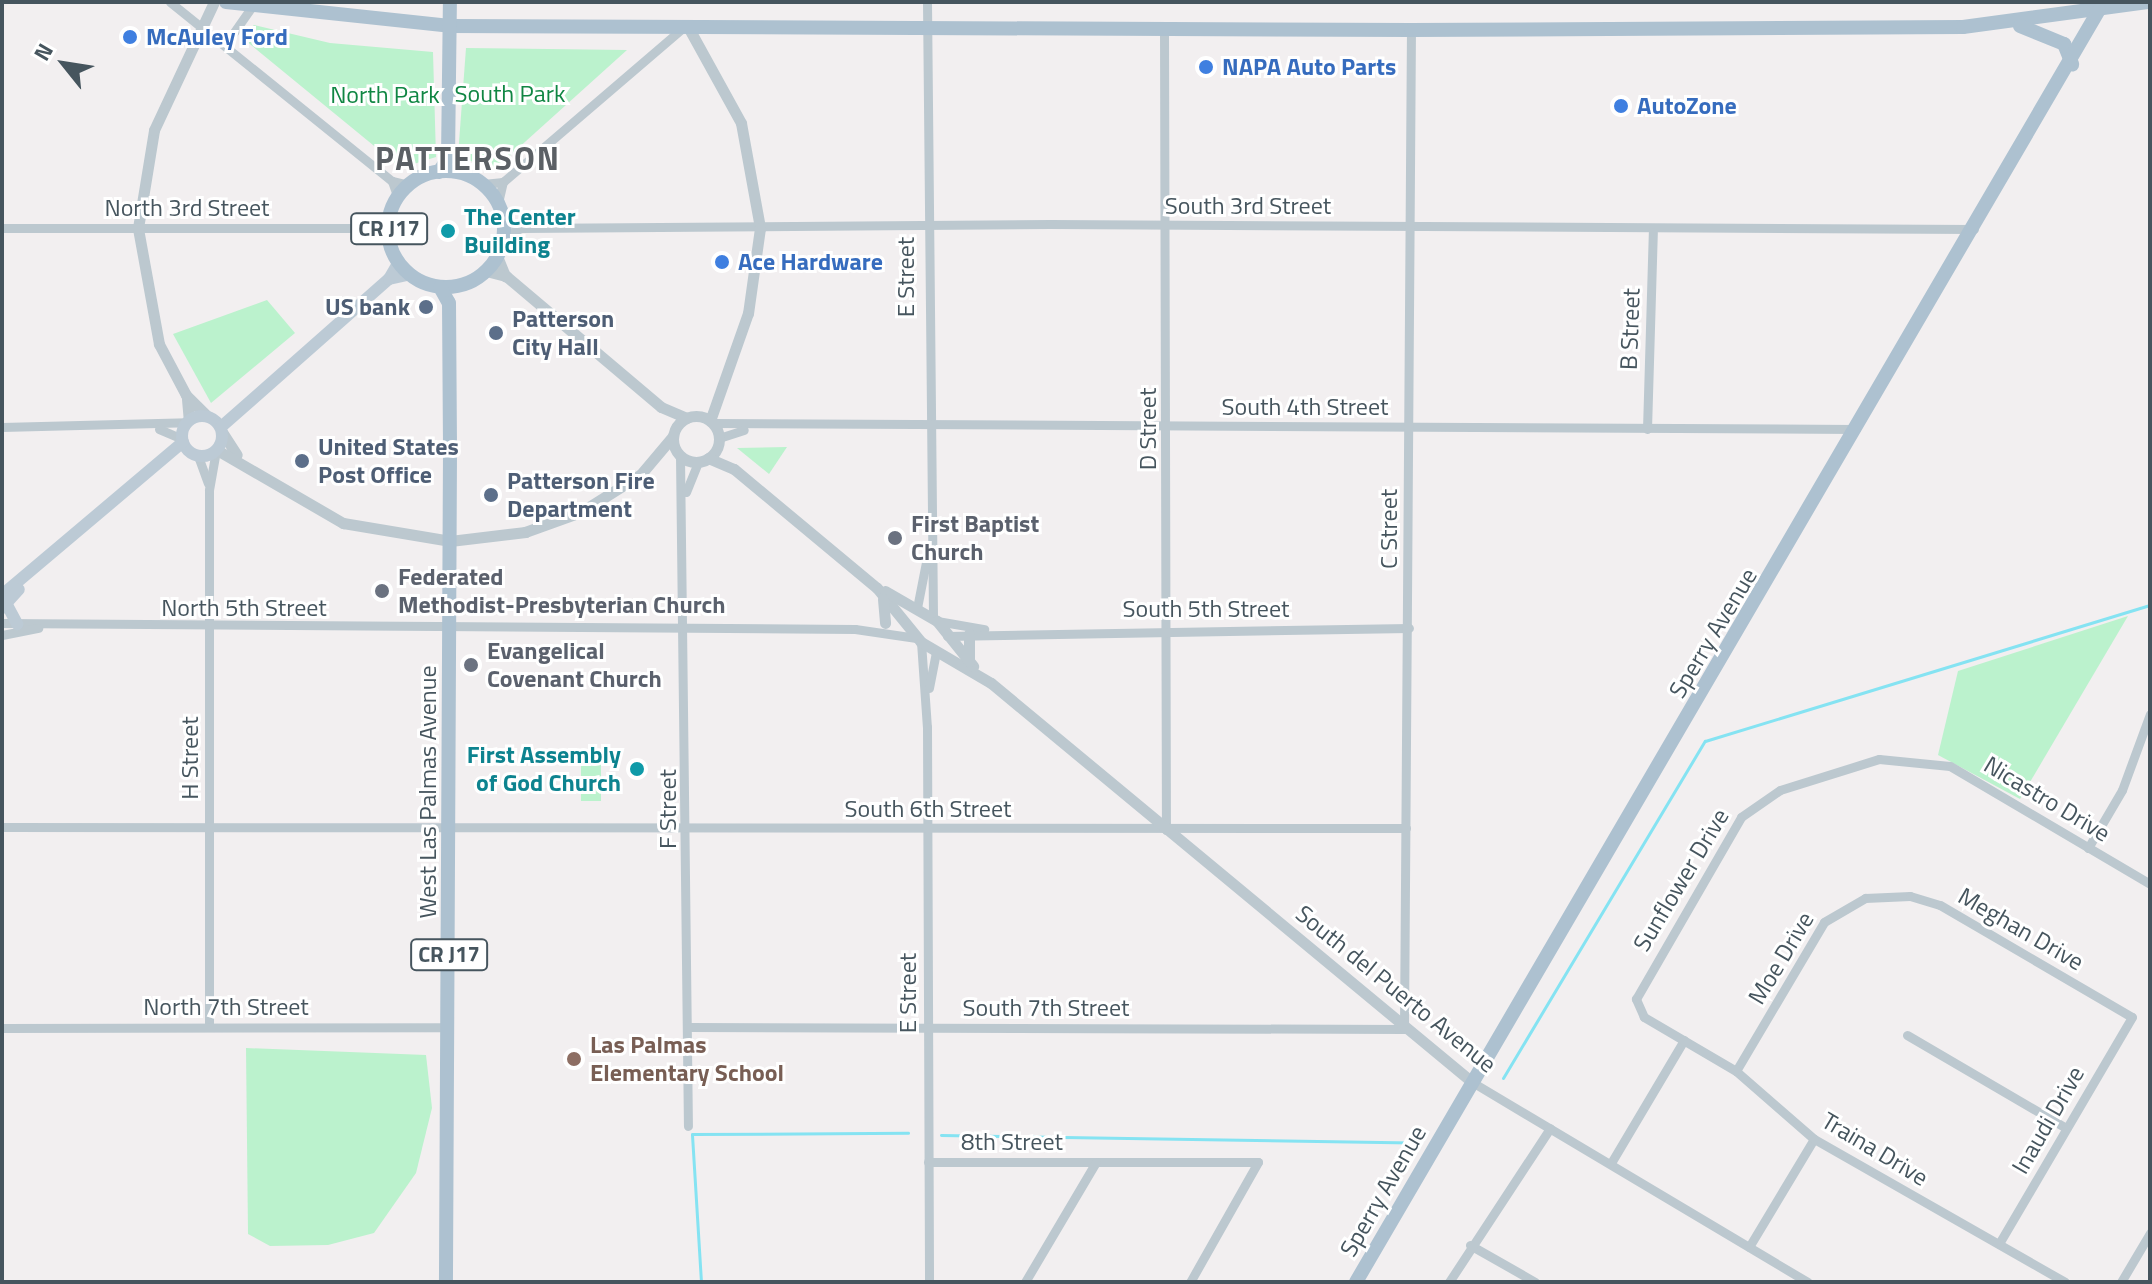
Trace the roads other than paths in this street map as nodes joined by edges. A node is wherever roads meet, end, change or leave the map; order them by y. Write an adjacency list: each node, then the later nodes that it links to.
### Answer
1 (170, 2): 12 (street)
2 (214, 2): 12 (street)
3 (226, 2): 7 (main road)
4 (450, 2): 10 (main road)
5 (927, 2): 13 (street, E Street)
6 (2149, 2): 8 (main road)
7 (253, 5): 10 (main road); 16 (street)
8 (2100, 6): 11 (main road); 17 (main road, Sperry Avenue)
9 (687, 25): 10 (main road); 13 (main road); 22 (street); 34 (street)
10 (450, 26): 18 (main road)
11 (1992, 26): 15 (main road); 17 (main road)
12 (205, 29): 16 (street); 31 (street)
13 (928, 29): 14 (main road); 35 (street, E Street)
14 (1164, 29): 15 (main road); 28 (street, D Street)
15 (1411, 30): 29 (street, C Street)
16 (225, 45): 21 (street)
17 (2072, 64): 36 (main road, Sperry Avenue)
18 (448, 158): 19 (main road); 20 (main road)
19 (439, 172): 20 (main road, CR J17); 24 (main road, CR J17)
20 (458, 173): 23 (main road, CR J17)
21 (392, 181): 24 (street); 25 (street)
22 (503, 182): 23 (street); 26 (street)
23 (483, 184): 26 (main road, CR J17)
24 (409, 185): 25 (main road, CR J17)
25 (398, 198): 32 (main road, CR J17)
26 (498, 203): 27 (main road, CR J17)
27 (503, 219): 33 (street, South 3rd Street); 38 (main road, CR J17)
28 (1167, 225): 29 (street, South 3rd Street); 35 (street, South 3rd Street); 57 (street, D Street)
29 (1409, 227): 37 (street, South 3rd Street); 58 (street, C Street)
30 (2, 228): 31 (street, North 3rd Street)
31 (138, 228): 32 (street, North 3rd Street); 49 (street)
32 (389, 228): 40 (main road, CR J17)
33 (521, 228): 34 (street, South 3rd Street); 38 (street, South 3rd Street)
34 (760, 228): 35 (street, South 3rd Street); 48 (street)
35 (926, 228): 56 (street, E Street)
36 (1974, 229): 37 (street, South 3rd Street); 62 (main road, Sperry Avenue)
37 (1653, 232): 61 (street, B Street)
38 (504, 236): 39 (main road, CR J17)
39 (497, 256): 41 (main road, CR J17); 43 (street)
40 (399, 262): 42 (main road, CR J17); 44 (main road)
41 (486, 271): 43 (street); 45 (main road, CR J17)
42 (410, 274): 44 (main road); 46 (main road, CR J17)
43 (506, 276): 50 (street)
44 (389, 279): 54 (main road)
45 (458, 286): 46 (main road, CR J17); 47 (main road, West Las Palmas Avenue / CR J17)
46 (440, 287): 47 (main road, West Las Palmas Avenue)
47 (449, 303): 76 (main road, West Las Palmas Avenue / CR J17)
48 (717, 388): 51 (street); 53 (street)
49 (186, 395): 52 (street); 54 (street)
50 (661, 407): 51 (street); 63 (street)
51 (690, 417): 53 (street); 63 (street)
52 (188, 421): 54 (main road); 59 (street); 64 (main road)
53 (711, 422): 60 (street, South 4th Street); 65 (street)
54 (215, 423): 66 (main road); 70 (street)
55 (2, 427): 59 (street)
56 (927, 427): 57 (street, South 4th Street); 60 (street, South 4th Street); 77 (street, E Street)
57 (1168, 427): 58 (street, South 4th Street); 89 (street, D Street)
58 (1409, 427): 61 (street, South 4th Street); 90 (street, C Street)
59 (151, 428): 64 (street)
60 (752, 428): 65 (street, South 4th Street)
61 (1647, 429): 62 (street, South 4th Street)
62 (1859, 429): 125 (main road, Sperry Avenue)
63 (674, 433): 68 (street); 72 (street)
64 (183, 441): 67 (main road); 71 (main road)
65 (718, 442): 69 (street); 73 (street, South del Puerto Avenue)
66 (216, 450): 67 (main road); 70 (street); 74 (street, H Street)
67 (197, 455): 71 (main road); 74 (street, H Street)
68 (680, 455): 69 (street); 72 (street); 75 (street, F Street)
69 (703, 460): 73 (street, South del Puerto Avenue); 75 (street, F Street)
70 (242, 462): 76 (street)
71 (164, 465): 79 (main road)
72 (648, 467): 76 (street)
73 (734, 469): 78 (street, South del Puerto Avenue)
74 (209, 490): 87 (street, H Street)
75 (686, 492): 91 (street, F Street)
76 (450, 541): 88 (main road, West Las Palmas Avenue / CR J17)
77 (927, 551): 80 (street, E Street); 82 (street, E Street)
78 (872, 584): 80 (street, South del Puerto Avenue); 81 (street, South del Puerto Avenue); 84 (street)
79 (3, 602): 85 (main road)
80 (916, 608): 81 (street); 82 (street, South del Puerto Avenue)
81 (904, 620): 84 (street); 97 (street, South del Puerto Avenue)
82 (935, 620): 93 (street, South 5th Street); 96 (street, South del Puerto Avenue)
83 (2, 623): 85 (street, North 5th Street)
84 (885, 623): 92 (street)
85 (17, 624): 86 (street, North 5th Street)
86 (38, 628): 87 (street, North 5th Street); 95 (street, North 5th Street)
87 (210, 628): 88 (street, North 5th Street); 105 (street, H Street)
88 (450, 628): 91 (street); 106 (main road, West Las Palmas Avenue / CR J17)
89 (1168, 628): 90 (street, South 5th Street); 93 (street, South 5th Street); 110 (street, D Street)
90 (1409, 628): 108 (street, C Street)
91 (688, 629): 92 (street); 107 (street, F Street)
92 (855, 629): 97 (street)
93 (1003, 631): 94 (street, South 5th Street)
94 (969, 634): 96 (street, South 5th Street); 99 (street)
95 (2, 635)
96 (948, 638): 98 (street); 99 (street, South del Puerto Avenue)
97 (918, 640): 98 (street, South del Puerto Avenue); 101 (street, E Street)
98 (937, 652): 100 (street, South del Puerto Avenue); 101 (street, E Street)
99 (972, 665): 100 (street, South del Puerto Avenue)
100 (991, 683): 110 (street, South del Puerto Avenue)
101 (927, 704): 109 (street, E Street)
102 (2150, 714): 111 (street)
103 (1965, 773): 111 (street, Nicastro Drive); 114 (street, Sunflower Drive)
104 (2, 827): 105 (street, South 6th Street)
105 (209, 827): 106 (street, South 6th Street); 116 (street, H Street)
106 (450, 827): 107 (street, South 6th Street); 117 (main road, West Las Palmas Avenue / CR J17)
107 (688, 828): 109 (street, South 6th Street); 118 (street, F Street)
108 (1406, 828): 110 (street, South 6th Street); 121 (street, C Street)
109 (928, 829): 110 (street, South 6th Street); 120 (street, E Street)
110 (1166, 830): 121 (street, South del Puerto Avenue)
111 (2088, 848): 112 (street, Nicastro Drive)
112 (2150, 884)
113 (1882, 895): 115 (street, Meghan Drive); 124 (street, Moe Drive)
114 (1637, 1007): 123 (street, Traina Drive)
115 (2132, 1017): 128 (street, Inaudi Drive)
116 (209, 1027): 117 (street, North 7th Street); 119 (street, North 7th Street)
117 (449, 1027): 137 (main road, West Las Palmas Avenue / CR J17)
118 (688, 1027): 120 (street, South 7th Street); 126 (street, F Street)
119 (2, 1028)
120 (928, 1028): 121 (street, South 7th Street); 130 (street, E Street)
121 (1404, 1029): 125 (street, South del Puerto Avenue)
122 (1907, 1035): 128 (street)
123 (1684, 1040): 124 (street, Traina Drive); 132 (street)
124 (1736, 1071): 129 (street, Traina Drive)
125 (1472, 1082): 127 (street, South del Puerto Avenue); 141 (main road, Sperry Avenue)
126 (688, 1126)
127 (1550, 1128): 132 (street, South del Puerto Avenue); 135 (street)
128 (2066, 1128): 134 (street, Inaudi Drive)
129 (1814, 1139): 134 (street, Traina Drive); 136 (street)
130 (928, 1162): 131 (street, 8th Street); 138 (street, E Street)
131 (1096, 1162): 139 (street); 140 (street, 8th Street)
132 (1611, 1163): 136 (street, South del Puerto Avenue)
133 (2150, 1233): 146 (street)
134 (1999, 1244): 145 (street, Traina Drive)
135 (1470, 1245): 142 (street); 143 (street)
136 (1749, 1247): 144 (street, South del Puerto Avenue)
137 (446, 1282)
138 (929, 1282)
139 (1025, 1282)
140 (1190, 1282)
141 (1356, 1282)
142 (1449, 1282)
143 (1535, 1282)
144 (1808, 1282)
145 (2065, 1282)
146 (2121, 1282)

